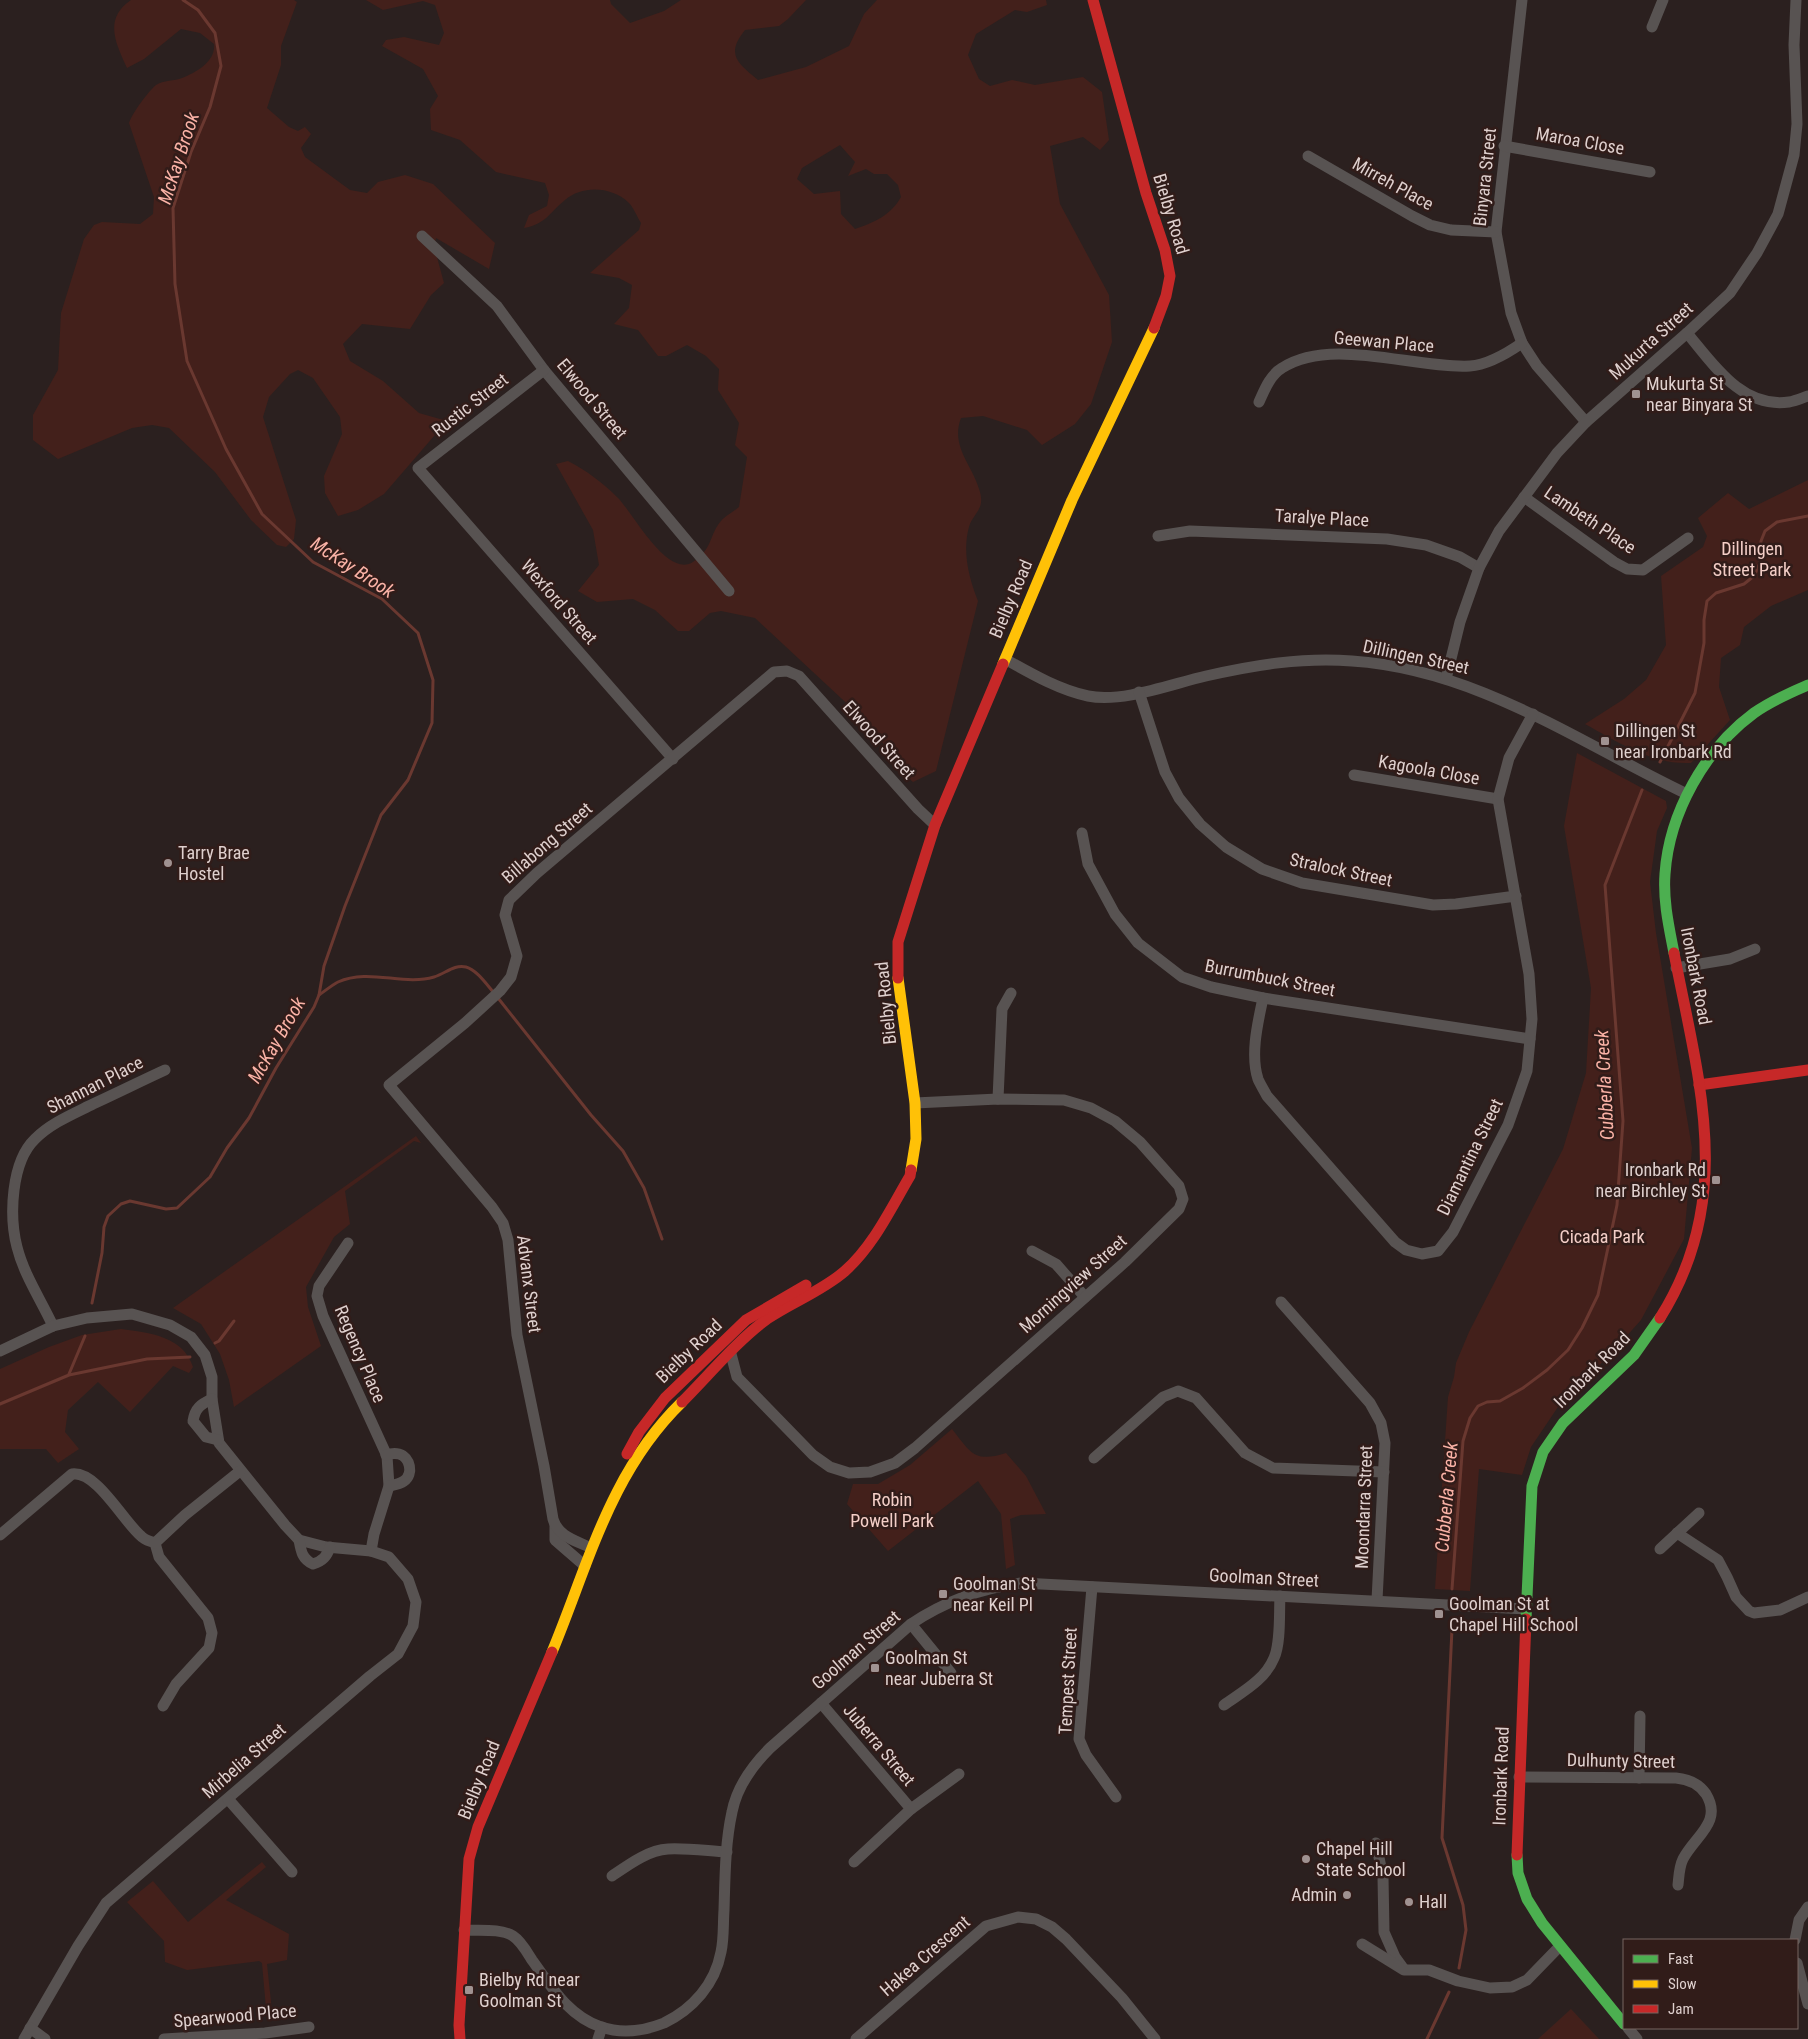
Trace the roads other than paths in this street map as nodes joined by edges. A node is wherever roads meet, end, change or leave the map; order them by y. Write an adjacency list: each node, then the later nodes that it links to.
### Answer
1 (1093, 0): 23 (street, Bielby Road)
2 (1522, 0): 6 (street, Binyara Street)
3 (1663, 0): 5 (street)
4 (1796, 0): 11 (street, Mukurta Street)
5 (1652, 27)
6 (1504, 146): 8 (street, Maroa Close); 9 (street, Binyara Street)
7 (1308, 156): 9 (street, Mirreh Place)
8 (1650, 172)
9 (1496, 232): 12 (street, Binyara Street)
10 (422, 236): 13 (street, Elwood Street)
11 (1687, 333): 14 (street); 16 (street, Mukurta Street)
12 (1522, 343): 15 (street, Geewan Place); 16 (street, Binyara Street)
13 (544, 370): 17 (street, Rustic Street); 22 (street, Elwood Street)
14 (1808, 396)
15 (1259, 402)
16 (1586, 422): 18 (street, Mukurta Street)
17 (418, 468): 29 (street, Wexford Street)
18 (1524, 497): 20 (street, Lambeth Place); 21 (street, Mukurta Street)
19 (1158, 536): 21 (street, Taralye Place)
20 (1688, 538)
21 (1479, 568): 25 (street, Mukurta Street)
22 (730, 591)
23 (1005, 659): 27 (street, Dillingen Street); 33 (street, Bielby Road)
24 (799, 676): 29 (street, Billabong Street); 33 (street, Elwood Street)
25 (1446, 679): 27 (street, Dillingen Street); 28 (street, Dillingen Street)
26 (1808, 685): 31 (street, Ironbark Road)
27 (1138, 692): 35 (street, Stralock Street)
28 (1533, 714): 31 (street, Dillingen Street); 32 (street, Diamantina Street)
29 (673, 759): 43 (street, Billabong Street)
30 (1354, 775): 32 (street, Kagoola Close)
31 (1686, 794): 37 (street, Ironbark Road)
32 (1498, 799): 35 (street, Diamantina Street)
33 (935, 825): 46 (street, Bielby Road)
34 (1082, 833): 39 (street, Burrumbuck Street)
35 (1516, 896): 40 (street, Diamantina Street)
36 (1755, 949): 37 (street)
37 (1676, 968): 44 (street, Ironbark Road)
38 (1010, 993): 45 (street)
39 (1263, 998): 40 (street, Burrumbuck Street); 40 (street, Diamantina Street)
40 (1530, 1039)
41 (165, 1070): 52 (street, Shannan Place)
42 (1808, 1070): 44 (street)
43 (389, 1085): 65 (street, Advanx Street)
44 (1699, 1085): 79 (street, Ironbark Road)
45 (998, 1099): 46 (street, Morningview Street); 50 (street, Morningview Street)
46 (915, 1103): 47 (street, Bielby Road)
47 (883, 1220): 54 (street, Bielby Road); 71 (street, Bielby Road)
48 (348, 1243): 59 (street, Regency Place)
49 (1032, 1251): 50 (street)
50 (1086, 1297): 56 (street, Morningview Street)
51 (1281, 1302): 62 (street, Moondarra Street)
52 (53, 1326): 53 (street); 57 (street)
53 (0, 1351)
54 (731, 1354): 55 (street, Bielby Road); 56 (street, Morningview Street)
55 (710, 1372): 56 (street); 74 (street, Bielby Road)
56 (737, 1376)
57 (212, 1399): 58 (street); 58 (street)
58 (218, 1440): 61 (street)
59 (386, 1454): 63 (street, Regency Place); 63 (street)
60 (1094, 1458): 62 (street)
61 (240, 1471): 68 (street); 69 (street)
62 (1384, 1472): 78 (street, Moondarra Street)
63 (389, 1486): 73 (street, Regency Place)
64 (1700, 1512): 66 (street)
65 (555, 1524): 71 (street); 74 (street, Advanx Street)
66 (1677, 1533): 72 (street); 77 (street)
67 (0, 1535): 69 (street)
68 (299, 1540): 70 (street, Mirbelia Street); 70 (street)
69 (155, 1543): 84 (street)
70 (330, 1547): 73 (street, Mirbelia Street)
71 (589, 1547): 74 (street, Bielby Road)
72 (1660, 1548)
73 (371, 1550): 90 (street, Mirbelia Street)
74 (586, 1563): 99 (street, Bielby Road)
75 (1092, 1587): 76 (street, Goolman Street); 80 (street, Goolman Street); 89 (street, Tempest Street)
76 (1280, 1596): 78 (street, Goolman Street); 83 (street)
77 (1808, 1597)
78 (1377, 1600): 79 (street, Goolman Street)
79 (1526, 1609): 87 (street, Ironbark Road)
80 (911, 1624): 81 (street); 82 (street, Goolman Street)
81 (951, 1674)
82 (821, 1703): 91 (street, Juberra Street); 93 (street, Goolman Street)
83 (1224, 1705)
84 (163, 1706)
85 (1640, 1716): 88 (street)
86 (958, 1774): 91 (street)
87 (1518, 1777): 88 (street, Dulhunty Street); 102 (street, Ironbark Road)
88 (1639, 1778): 97 (street, Dulhunty Street)
89 (1116, 1797)
90 (228, 1799): 95 (street); 110 (street, Mirbelia Street)
91 (911, 1809): 94 (street)
92 (1376, 1843): 104 (street)
93 (727, 1852): 96 (street); 109 (street, Goolman Street)
94 (854, 1862)
95 (292, 1872)
96 (612, 1876)
97 (1678, 1885)
98 (1808, 1907): 100 (street)
99 (464, 1930): 107 (street, Bielby Road); 109 (street, Goolman Street)
100 (1795, 1939)
101 (1362, 1944): 104 (street)
102 (1560, 1946): 104 (street); 106 (street, Ironbark Road)
103 (1798, 1967): 105 (street)
104 (1404, 1970)
105 (1808, 2004)
106 (1623, 2023)
107 (459, 2026): 115 (street, Bielby Road); 116 (street, Bielby Road)
108 (309, 2027): 114 (street, Spearwood Place)
109 (602, 2027): 117 (street)
110 (30, 2028): 112 (street, Mirbelia Street); 113 (street)
111 (1629, 2029): 120 (street)
112 (24, 2039)
113 (45, 2039)
114 (164, 2039)
115 (456, 2039)
116 (460, 2039)
117 (598, 2039)
118 (856, 2039): 119 (street, Hakea Crescent)
119 (1155, 2039)
120 (1638, 2039)

